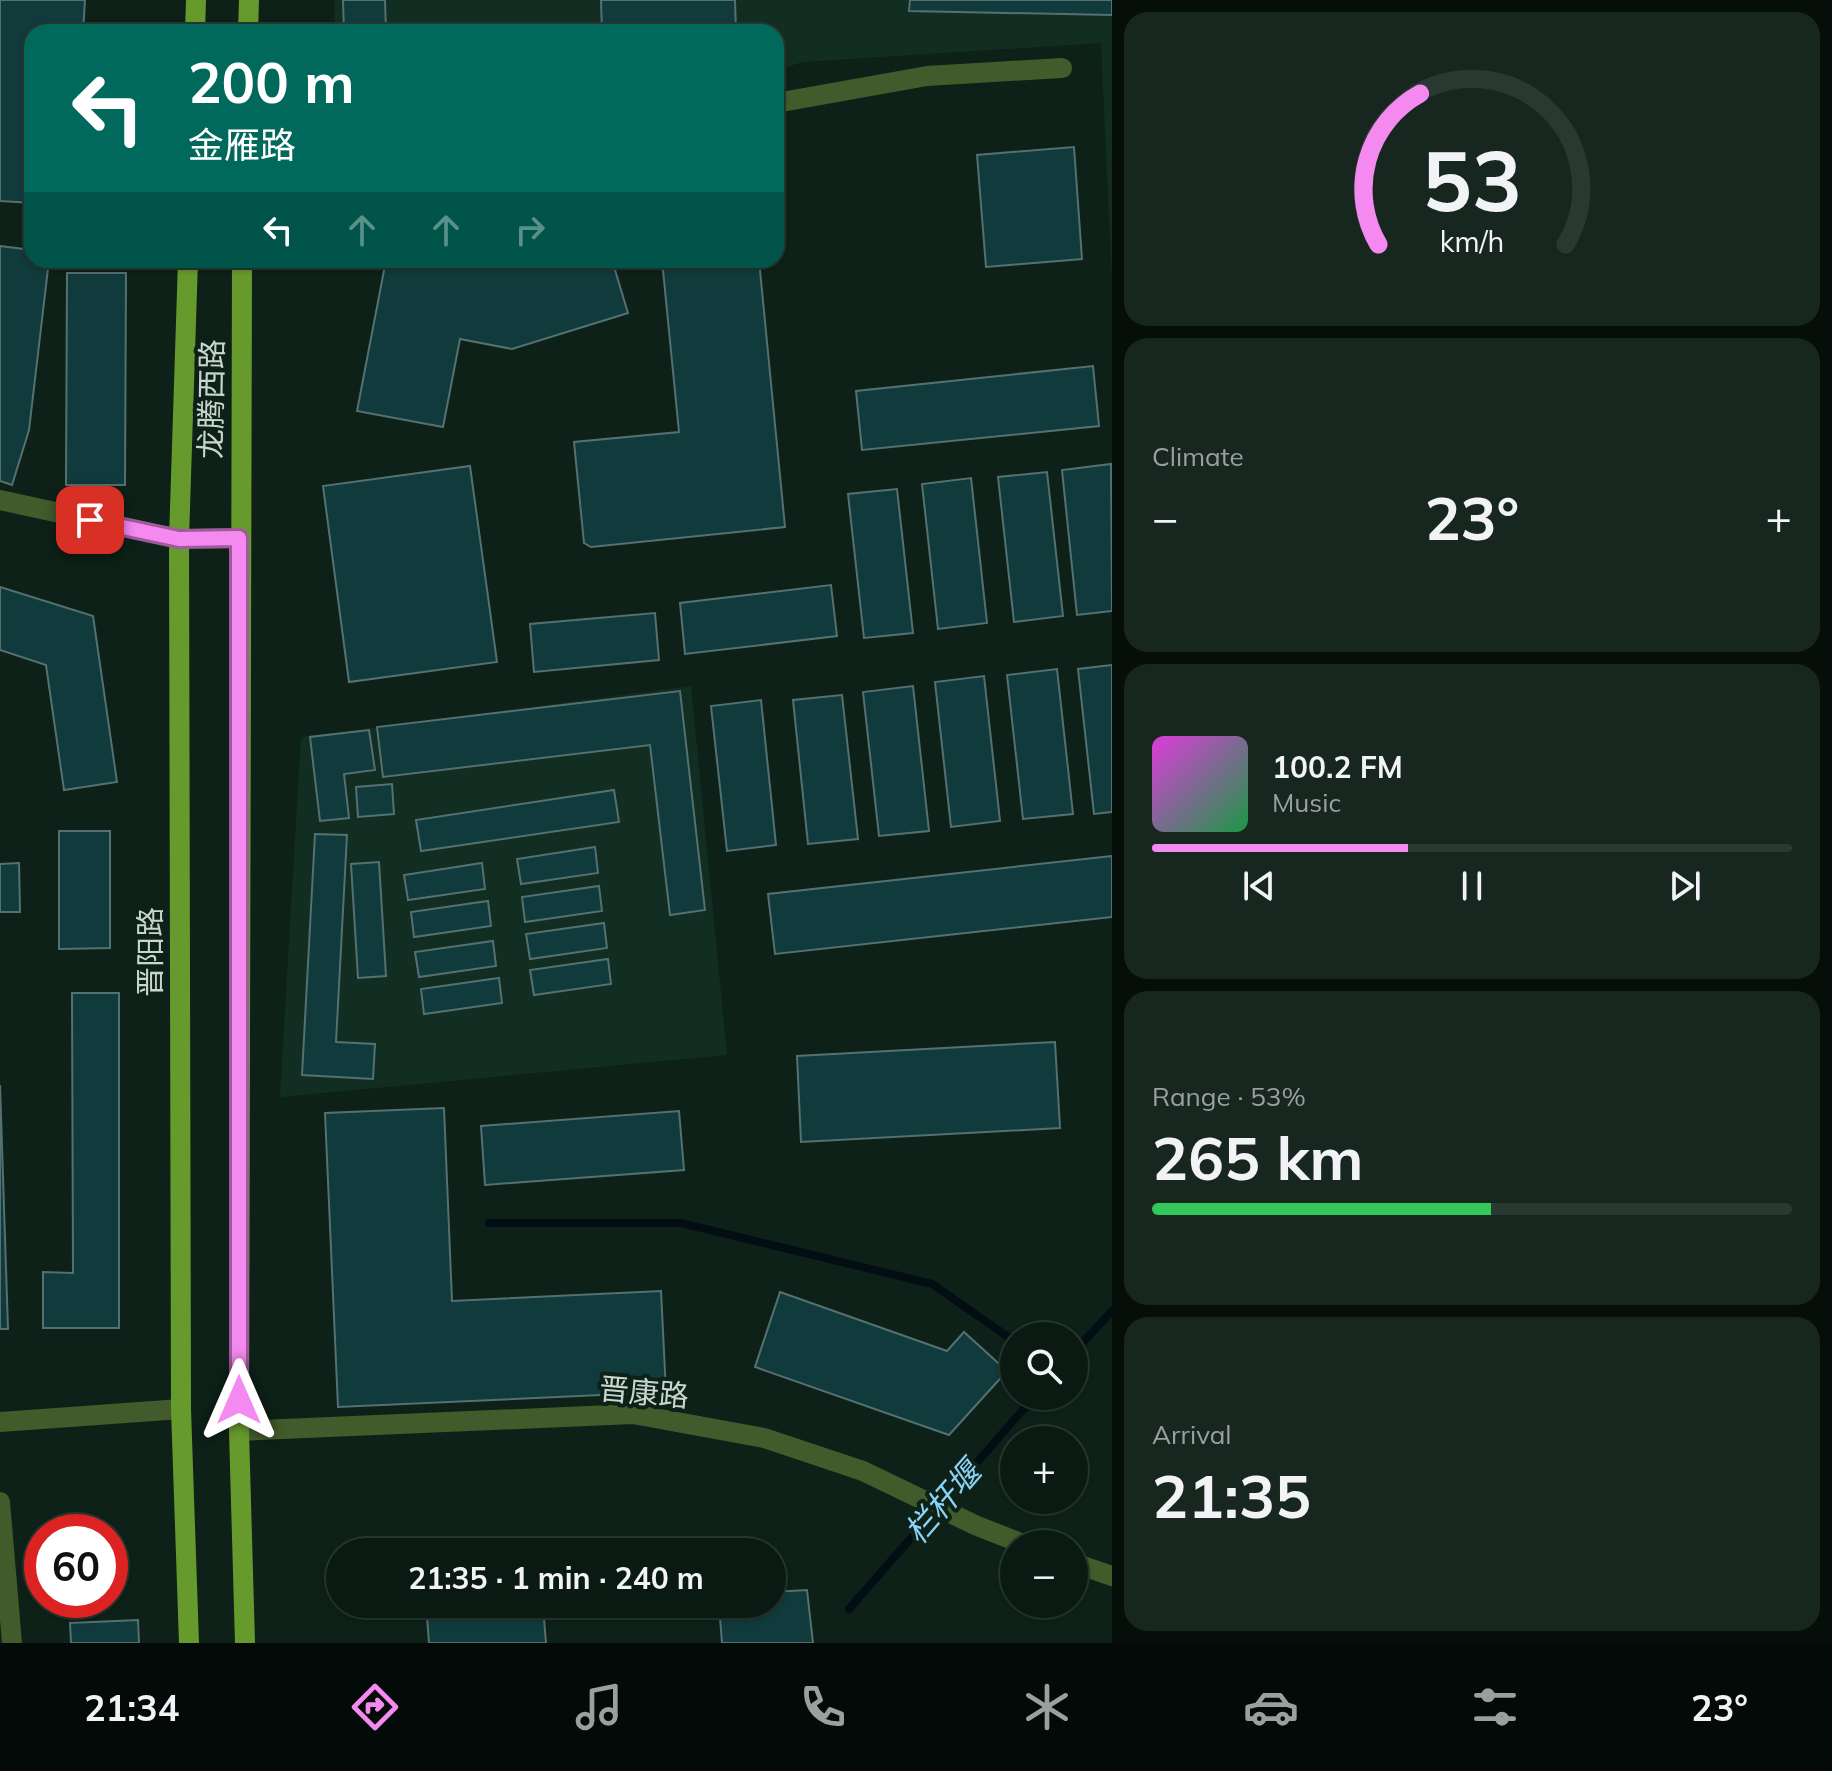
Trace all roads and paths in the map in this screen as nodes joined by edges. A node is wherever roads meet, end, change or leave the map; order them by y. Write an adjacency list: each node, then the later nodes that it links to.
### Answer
1 (196, 0): 3 (main road)
2 (249, 0): 4 (main road)
3 (195, 24)
4 (248, 24)
5 (1062, 68): 6 (street)
6 (784, 102)
7 (188, 268): 11 (main road, 晋阳路)
8 (242, 268): 10 (main road, 龙腾西路)
9 (0, 500): 11 (street)
10 (239, 538): 11 (street); 14 (main road)
11 (179, 539): 12 (main road, 晋阳路)
12 (181, 1409): 13 (street); 20 (main road, 晋阳路)
13 (0, 1422)
14 (239, 1431): 16 (street, 晋康路); 21 (main road)
15 (0, 1502): 19 (street)
16 (1000, 1535)
17 (1088, 1568): 18 (street)
18 (1112, 1576)
19 (12, 1643)
20 (189, 1643)
21 (245, 1643)

